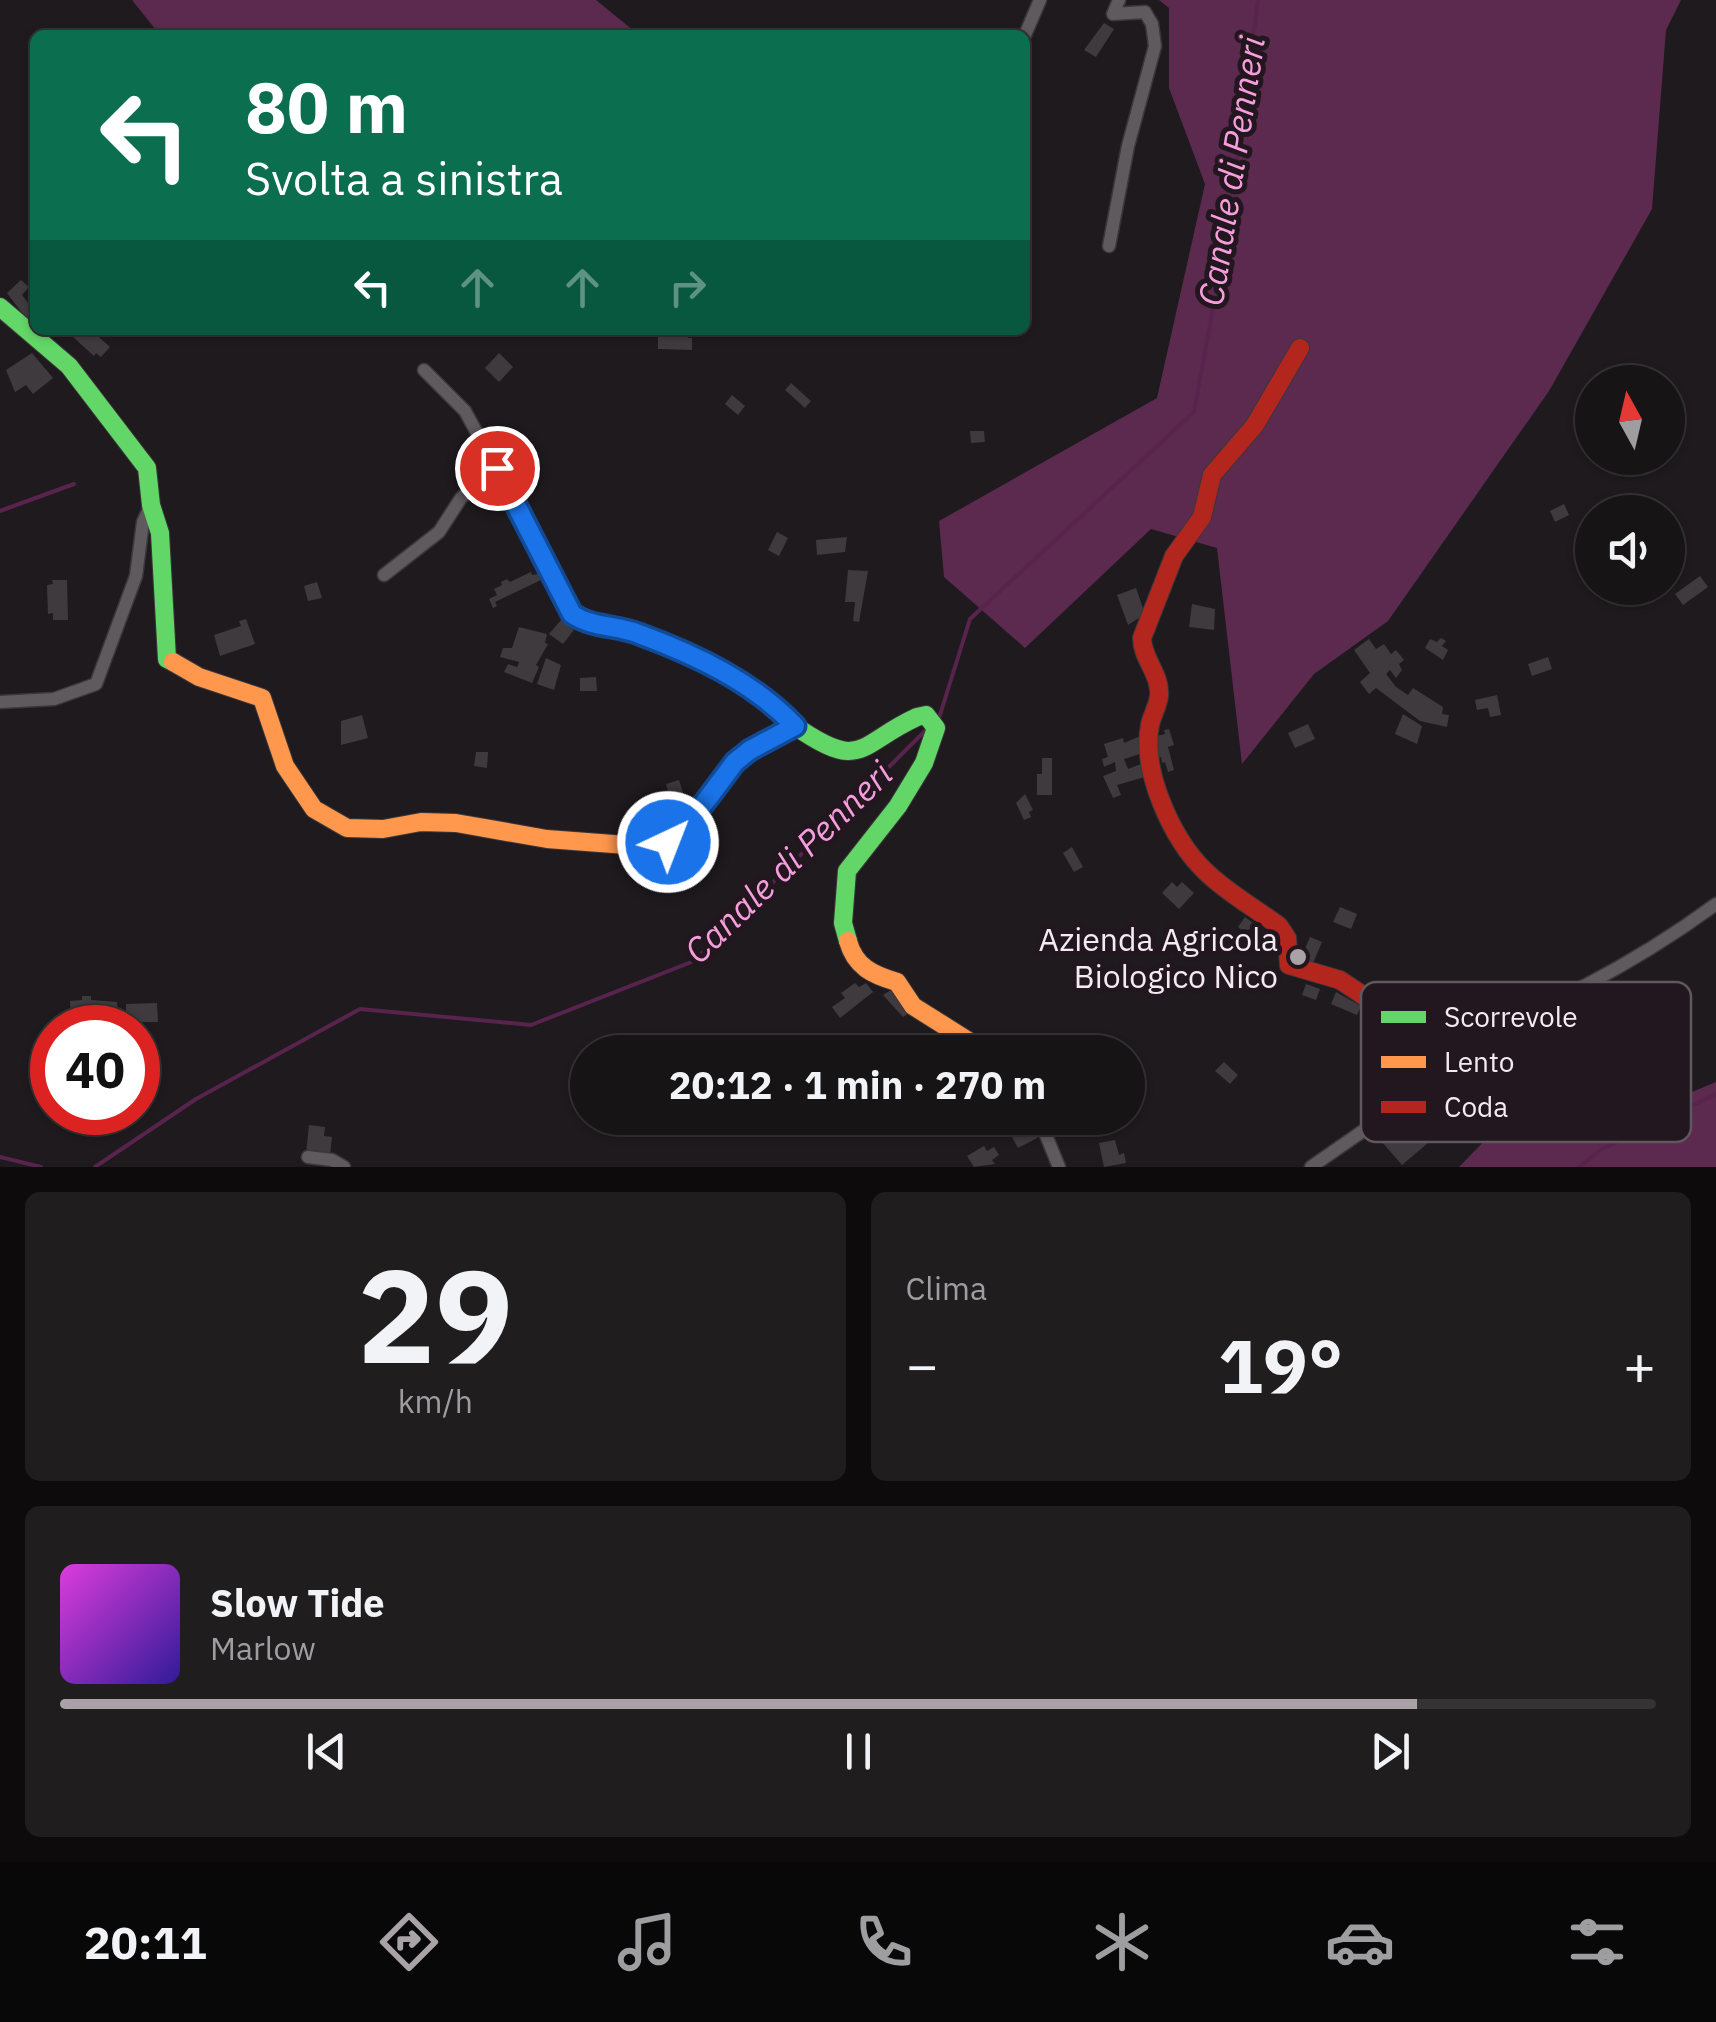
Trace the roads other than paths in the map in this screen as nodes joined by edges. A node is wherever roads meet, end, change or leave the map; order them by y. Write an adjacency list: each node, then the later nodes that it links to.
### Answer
1 (1040, 0): 3 (street)
2 (1119, 0): 4 (street)
3 (1027, 30)
4 (1109, 246)
5 (0, 307): 6 (street)
6 (30, 333)
7 (33, 335): 11 (street)
8 (1300, 348): 17 (street)
9 (424, 370): 10 (street)
10 (497, 468): 12 (street); 14 (street)
11 (151, 505): 13 (street); 14 (street)
12 (384, 575)
13 (0, 702)
14 (795, 726): 18 (street)
15 (1716, 904): 16 (street)
16 (1592, 982)
17 (1361, 993)
18 (959, 1035)
19 (1361, 1133): 24 (street)
20 (1046, 1135): 23 (street)
21 (308, 1157): 22 (street)
22 (344, 1167)
23 (1060, 1167)
24 (1312, 1167)

